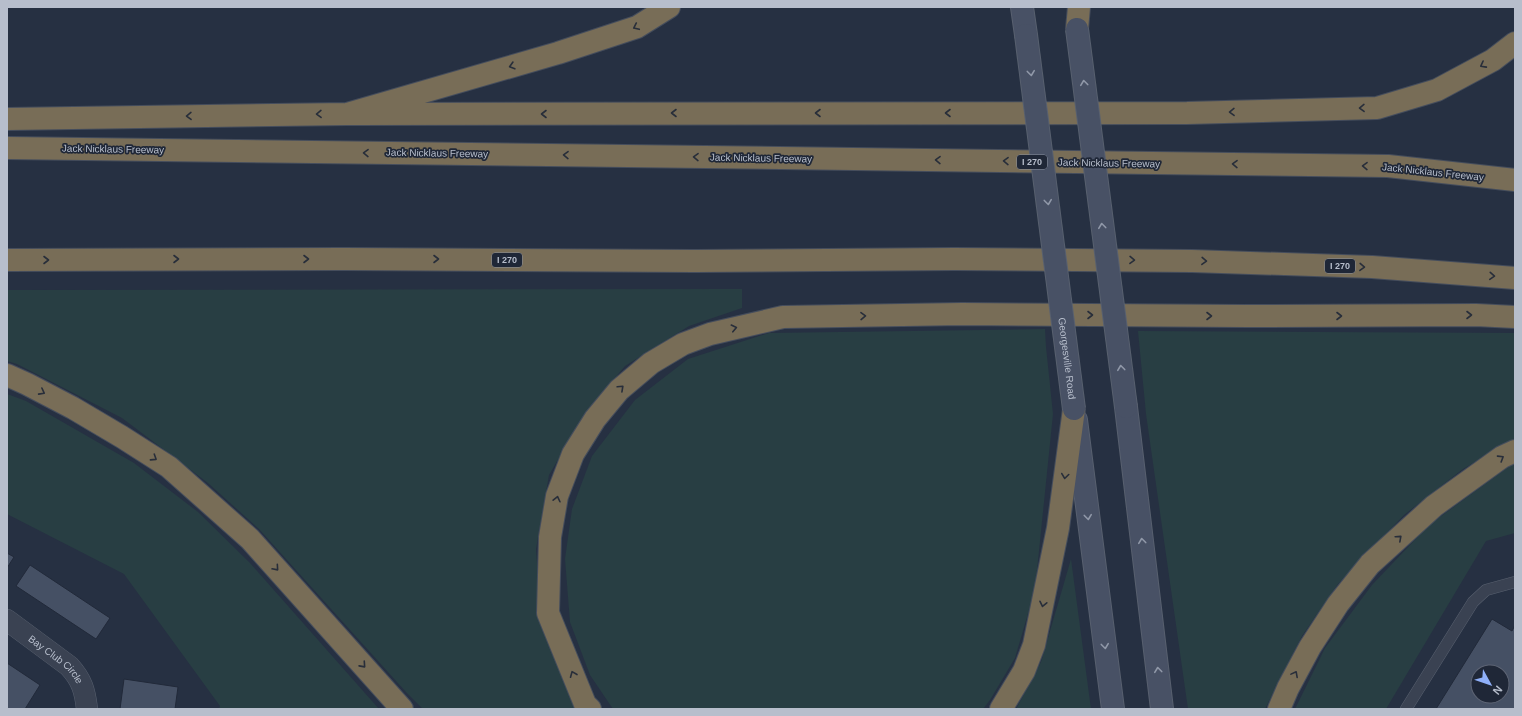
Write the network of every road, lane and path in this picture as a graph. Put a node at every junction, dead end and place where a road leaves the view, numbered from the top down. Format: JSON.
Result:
{"nodes":[{"id":1,"x":669,"y":7,"type":"edge"},
{"id":2,"x":1022,"y":7,"type":"edge"},
{"id":3,"x":1074,"y":7,"type":"edge"},
{"id":4,"x":1079,"y":7,"type":"edge"},
{"id":5,"x":1077,"y":28,"type":"junction"},
{"id":6,"x":1515,"y":43,"type":"edge"},
{"id":7,"x":347,"y":114,"type":"junction"},
{"id":8,"x":7,"y":119,"type":"edge"},
{"id":9,"x":7,"y":148,"type":"edge"},
{"id":10,"x":1515,"y":180,"type":"edge"},
{"id":11,"x":7,"y":260,"type":"edge"},
{"id":12,"x":1515,"y":278,"type":"edge"},
{"id":13,"x":1515,"y":317,"type":"edge"},
{"id":14,"x":7,"y":376,"type":"edge"},
{"id":15,"x":1074,"y":409,"type":"junction"},
{"id":16,"x":1515,"y":451,"type":"edge"},
{"id":17,"x":1515,"y":582,"type":"edge"},
{"id":18,"x":7,"y":620,"type":"edge"},
{"id":19,"x":87,"y":709,"type":"edge"},
{"id":20,"x":402,"y":709,"type":"edge"},
{"id":21,"x":590,"y":709,"type":"edge"},
{"id":22,"x":1001,"y":709,"type":"edge"},
{"id":23,"x":1113,"y":709,"type":"edge"},
{"id":24,"x":1162,"y":709,"type":"edge"},
{"id":25,"x":1279,"y":709,"type":"edge"},
{"id":26,"x":1406,"y":709,"type":"edge"}],
"edges":[{"from":1,"to":7,"type":"highway","one_way":true},
{"from":2,"to":15,"type":"main road","name":"Georgesville Road","one_way":true,"bridge":true},
{"from":3,"to":5,"type":"main road"},
{"from":4,"to":5,"type":"highway"},
{"from":24,"to":5,"type":"main road","one_way":true,"bridge":true},
{"from":6,"to":7,"type":"highway","one_way":true},
{"from":7,"to":8,"type":"highway","one_way":true},
{"from":10,"to":9,"type":"highway","name":"Jack Nicklaus Freeway","number":"I 270","one_way":true},
{"from":11,"to":12,"type":"highway","number":"I 270","one_way":true},
{"from":21,"to":13,"type":"highway","one_way":true},
{"from":14,"to":20,"type":"highway","one_way":true},
{"from":15,"to":22,"type":"highway","one_way":true},
{"from":15,"to":23,"type":"main road","name":"Georgesville Road","one_way":true},
{"from":25,"to":16,"type":"highway","one_way":true},
{"from":17,"to":26,"type":"lane"},
{"from":18,"to":19,"type":"street","name":"Bay Club Circle"}]}
